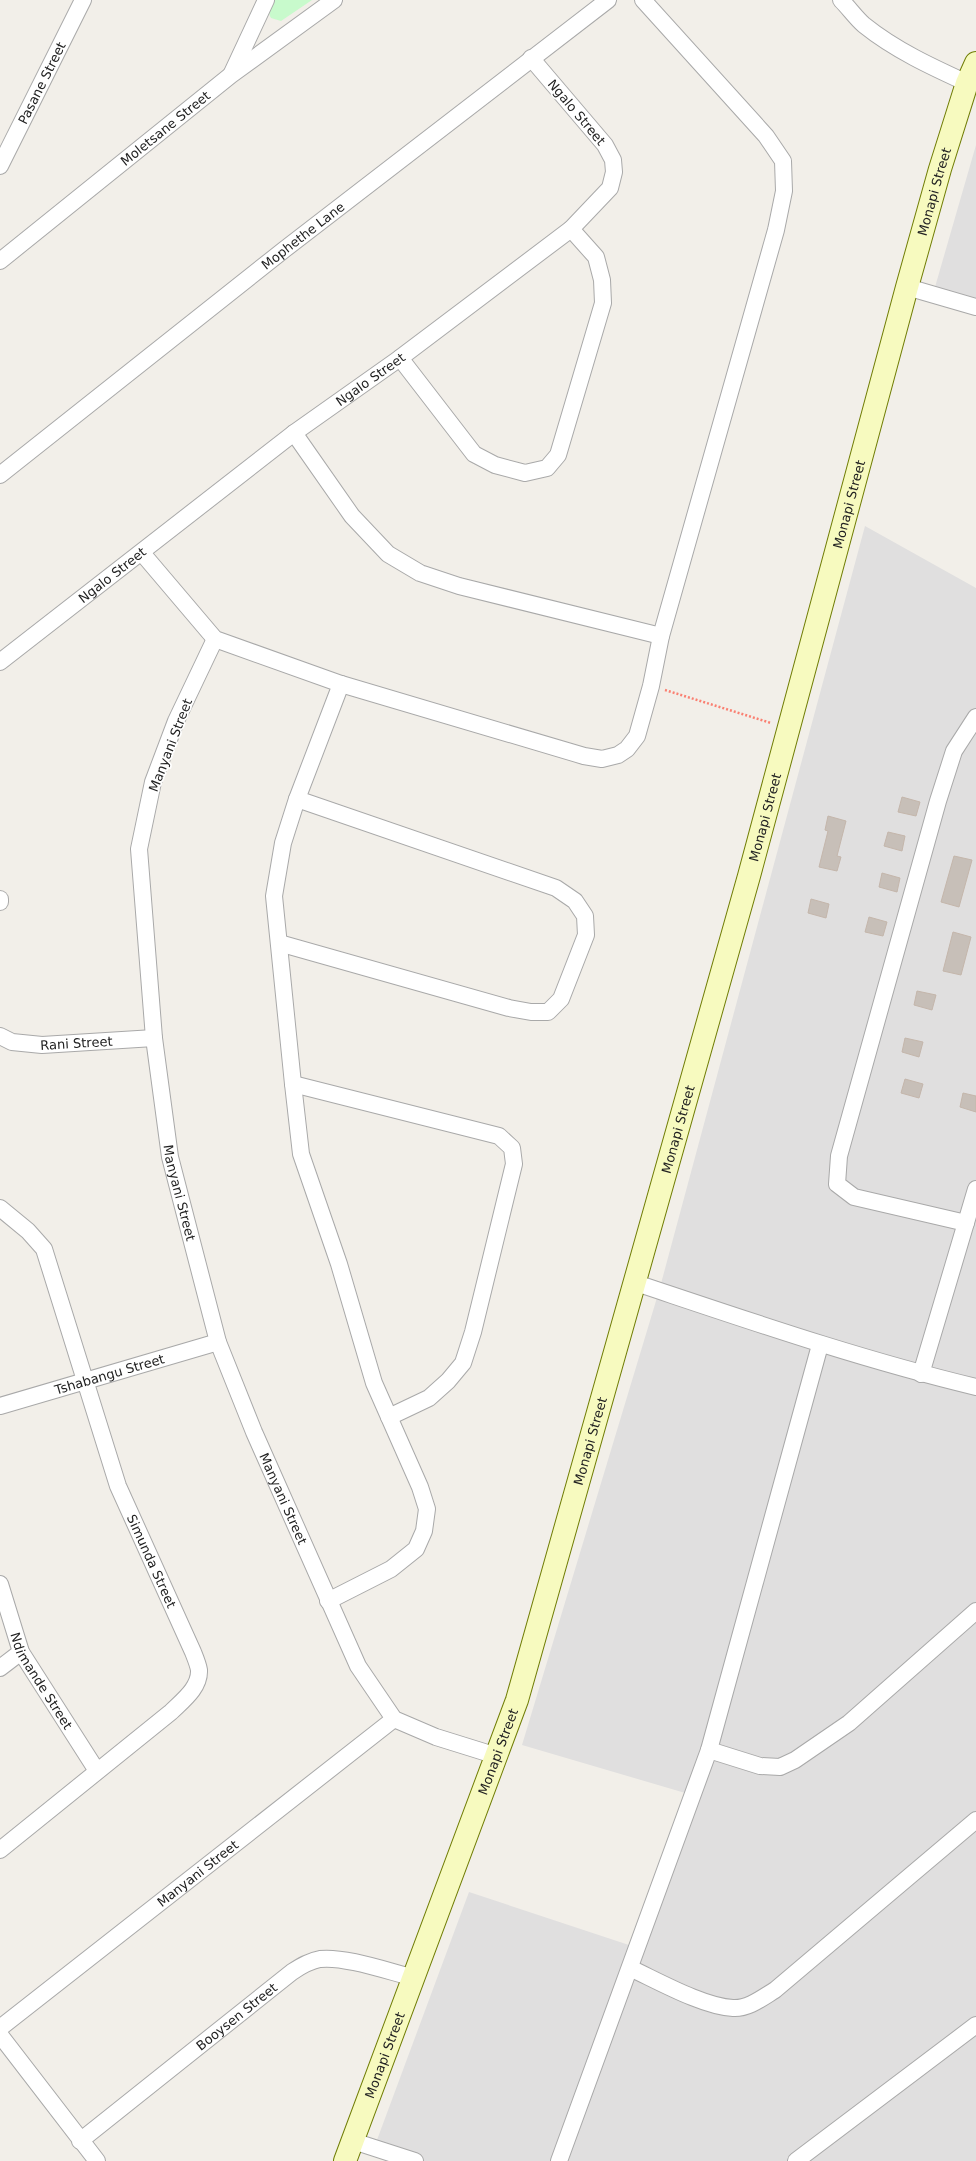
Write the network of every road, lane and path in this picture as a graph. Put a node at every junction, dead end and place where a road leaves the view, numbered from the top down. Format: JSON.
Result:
{"nodes":[{"id":1,"x":83,"y":0,"type":"edge"},
{"id":2,"x":266,"y":0,"type":"edge"},
{"id":3,"x":334,"y":0,"type":"edge"},
{"id":4,"x":608,"y":0,"type":"edge"},
{"id":5,"x":643,"y":0,"type":"edge"},
{"id":6,"x":841,"y":0,"type":"edge"},
{"id":7,"x":531,"y":58,"type":"junction"},
{"id":8,"x":976,"y":63,"type":"edge"},
{"id":9,"x":231,"y":75,"type":"junction"},
{"id":10,"x":967,"y":83,"type":"junction"},
{"id":11,"x":0,"y":166,"type":"edge"},
{"id":12,"x":571,"y":229,"type":"junction"},
{"id":13,"x":0,"y":261,"type":"edge"},
{"id":14,"x":907,"y":287,"type":"junction"},
{"id":15,"x":976,"y":307,"type":"edge"},
{"id":16,"x":400,"y":358,"type":"junction"},
{"id":17,"x":294,"y":433,"type":"junction"},
{"id":18,"x":0,"y":475,"type":"edge"},
{"id":19,"x":142,"y":553,"type":"junction"},
{"id":20,"x":661,"y":636,"type":"junction"},
{"id":21,"x":215,"y":639,"type":"junction"},
{"id":22,"x":0,"y":662,"type":"edge"},
{"id":23,"x":341,"y":684,"type":"junction"},
{"id":24,"x":651,"y":686,"type":"junction"},
{"id":25,"x":976,"y":717,"type":"edge"},
{"id":26,"x":789,"y":728,"type":"junction"},
{"id":27,"x":297,"y":799,"type":"junction"},
{"id":28,"x":279,"y":943,"type":"junction"},
{"id":29,"x":0,"y":1036,"type":"edge"},
{"id":30,"x":154,"y":1038,"type":"junction"},
{"id":31,"x":293,"y":1084,"type":"junction"},
{"id":32,"x":976,"y":1189,"type":"edge"},
{"id":33,"x":0,"y":1208,"type":"edge"},
{"id":34,"x":966,"y":1223,"type":"junction"},
{"id":35,"x":634,"y":1282,"type":"junction"},
{"id":36,"x":218,"y":1342,"type":"junction"},
{"id":37,"x":820,"y":1345,"type":"junction"},
{"id":38,"x":921,"y":1374,"type":"junction"},
{"id":39,"x":84,"y":1380,"type":"junction"},
{"id":40,"x":976,"y":1386,"type":"edge"},
{"id":41,"x":0,"y":1406,"type":"edge"},
{"id":42,"x":389,"y":1417,"type":"junction"},
{"id":43,"x":0,"y":1584,"type":"edge"},
{"id":44,"x":328,"y":1601,"type":"junction"},
{"id":45,"x":976,"y":1611,"type":"edge"},
{"id":46,"x":21,"y":1652,"type":"junction"},
{"id":47,"x":0,"y":1668,"type":"edge"},
{"id":48,"x":394,"y":1719,"type":"junction"},
{"id":49,"x":709,"y":1750,"type":"junction"},
{"id":50,"x":497,"y":1756,"type":"junction"},
{"id":51,"x":97,"y":1771,"type":"junction"},
{"id":52,"x":976,"y":1820,"type":"edge"},
{"id":53,"x":0,"y":1850,"type":"edge"},
{"id":54,"x":630,"y":1968,"type":"junction"},
{"id":55,"x":415,"y":1978,"type":"junction"},
{"id":56,"x":976,"y":2025,"type":"edge"},
{"id":57,"x":0,"y":2028,"type":"edge"},
{"id":58,"x":0,"y":2036,"type":"edge"},
{"id":59,"x":80,"y":2141,"type":"junction"},
{"id":60,"x":349,"y":2151,"type":"edge"},
{"id":61,"x":97,"y":2161,"type":"edge"},
{"id":62,"x":416,"y":2161,"type":"edge"},
{"id":63,"x":559,"y":2161,"type":"edge"},
{"id":64,"x":796,"y":2161,"type":"edge"}],
"edges":[{"from":1,"to":11,"type":"street","name":"Pasane Street"},
{"from":2,"to":9,"type":"street"},
{"from":3,"to":9,"type":"street","name":"Moletsane Street"},
{"from":4,"to":7,"type":"street","name":"Mophethe Lane"},
{"from":5,"to":20,"type":"street"},
{"from":6,"to":10,"type":"street"},
{"from":7,"to":12,"type":"street","name":"Ngalo Street"},
{"from":7,"to":18,"type":"street","name":"Mophethe Lane"},
{"from":8,"to":10,"type":"street","name":"Monapi Street"},
{"from":9,"to":13,"type":"street","name":"Moletsane Street"},
{"from":10,"to":14,"type":"street","name":"Monapi Street"},
{"from":12,"to":16,"type":"street","name":"Ngalo Street"},
{"from":12,"to":16,"type":"street"},
{"from":14,"to":15,"type":"street"},
{"from":14,"to":26,"type":"street","name":"Monapi Street"},
{"from":16,"to":17,"type":"street","name":"Ngalo Street"},
{"from":17,"to":19,"type":"street","name":"Ngalo Street"},
{"from":17,"to":20,"type":"street"},
{"from":19,"to":21,"type":"street"},
{"from":19,"to":22,"type":"street","name":"Ngalo Street"},
{"from":20,"to":24,"type":"street"},
{"from":21,"to":23,"type":"street"},
{"from":21,"to":30,"type":"street","name":"Manyani Street"},
{"from":23,"to":24,"type":"street"},
{"from":23,"to":27,"type":"street"},
{"from":24,"to":26,"type":"path"},
{"from":25,"to":34,"type":"street"},
{"from":26,"to":35,"type":"street","name":"Monapi Street"},
{"from":27,"to":28,"type":"street"},
{"from":27,"to":28,"type":"street"},
{"from":28,"to":31,"type":"street"},
{"from":29,"to":30,"type":"street","name":"Rani Street"},
{"from":30,"to":36,"type":"street","name":"Manyani Street"},
{"from":31,"to":42,"type":"street"},
{"from":31,"to":42,"type":"street"},
{"from":32,"to":34,"type":"street"},
{"from":33,"to":39,"type":"street","name":"Simunda Street"},
{"from":34,"to":38,"type":"street"},
{"from":35,"to":37,"type":"street"},
{"from":35,"to":50,"type":"street","name":"Monapi Street"},
{"from":36,"to":39,"type":"street","name":"Tshabangu Street"},
{"from":36,"to":44,"type":"street","name":"Manyani Street"},
{"from":37,"to":38,"type":"street"},
{"from":37,"to":49,"type":"street"},
{"from":38,"to":40,"type":"street"},
{"from":39,"to":41,"type":"street","name":"Tshabangu Street"},
{"from":39,"to":51,"type":"street","name":"Simunda Street"},
{"from":42,"to":44,"type":"street"},
{"from":43,"to":46,"type":"street","name":"Ndimande Street"},
{"from":44,"to":48,"type":"street","name":"Manyani Street"},
{"from":45,"to":49,"type":"street"},
{"from":46,"to":47,"type":"street"},
{"from":46,"to":51,"type":"street","name":"Ndimande Street"},
{"from":48,"to":50,"type":"street"},
{"from":48,"to":57,"type":"street","name":"Manyani Street"},
{"from":49,"to":54,"type":"street"},
{"from":50,"to":55,"type":"street","name":"Monapi Street"},
{"from":51,"to":53,"type":"street","name":"Simunda Street"},
{"from":52,"to":54,"type":"street"},
{"from":54,"to":63,"type":"street"},
{"from":55,"to":59,"type":"street","name":"Booysen Street"},
{"from":55,"to":60,"type":"street","name":"Monapi Street"},
{"from":56,"to":64,"type":"street"},
{"from":58,"to":59,"type":"street"},
{"from":59,"to":61,"type":"street"},
{"from":60,"to":62,"type":"street"}]}
